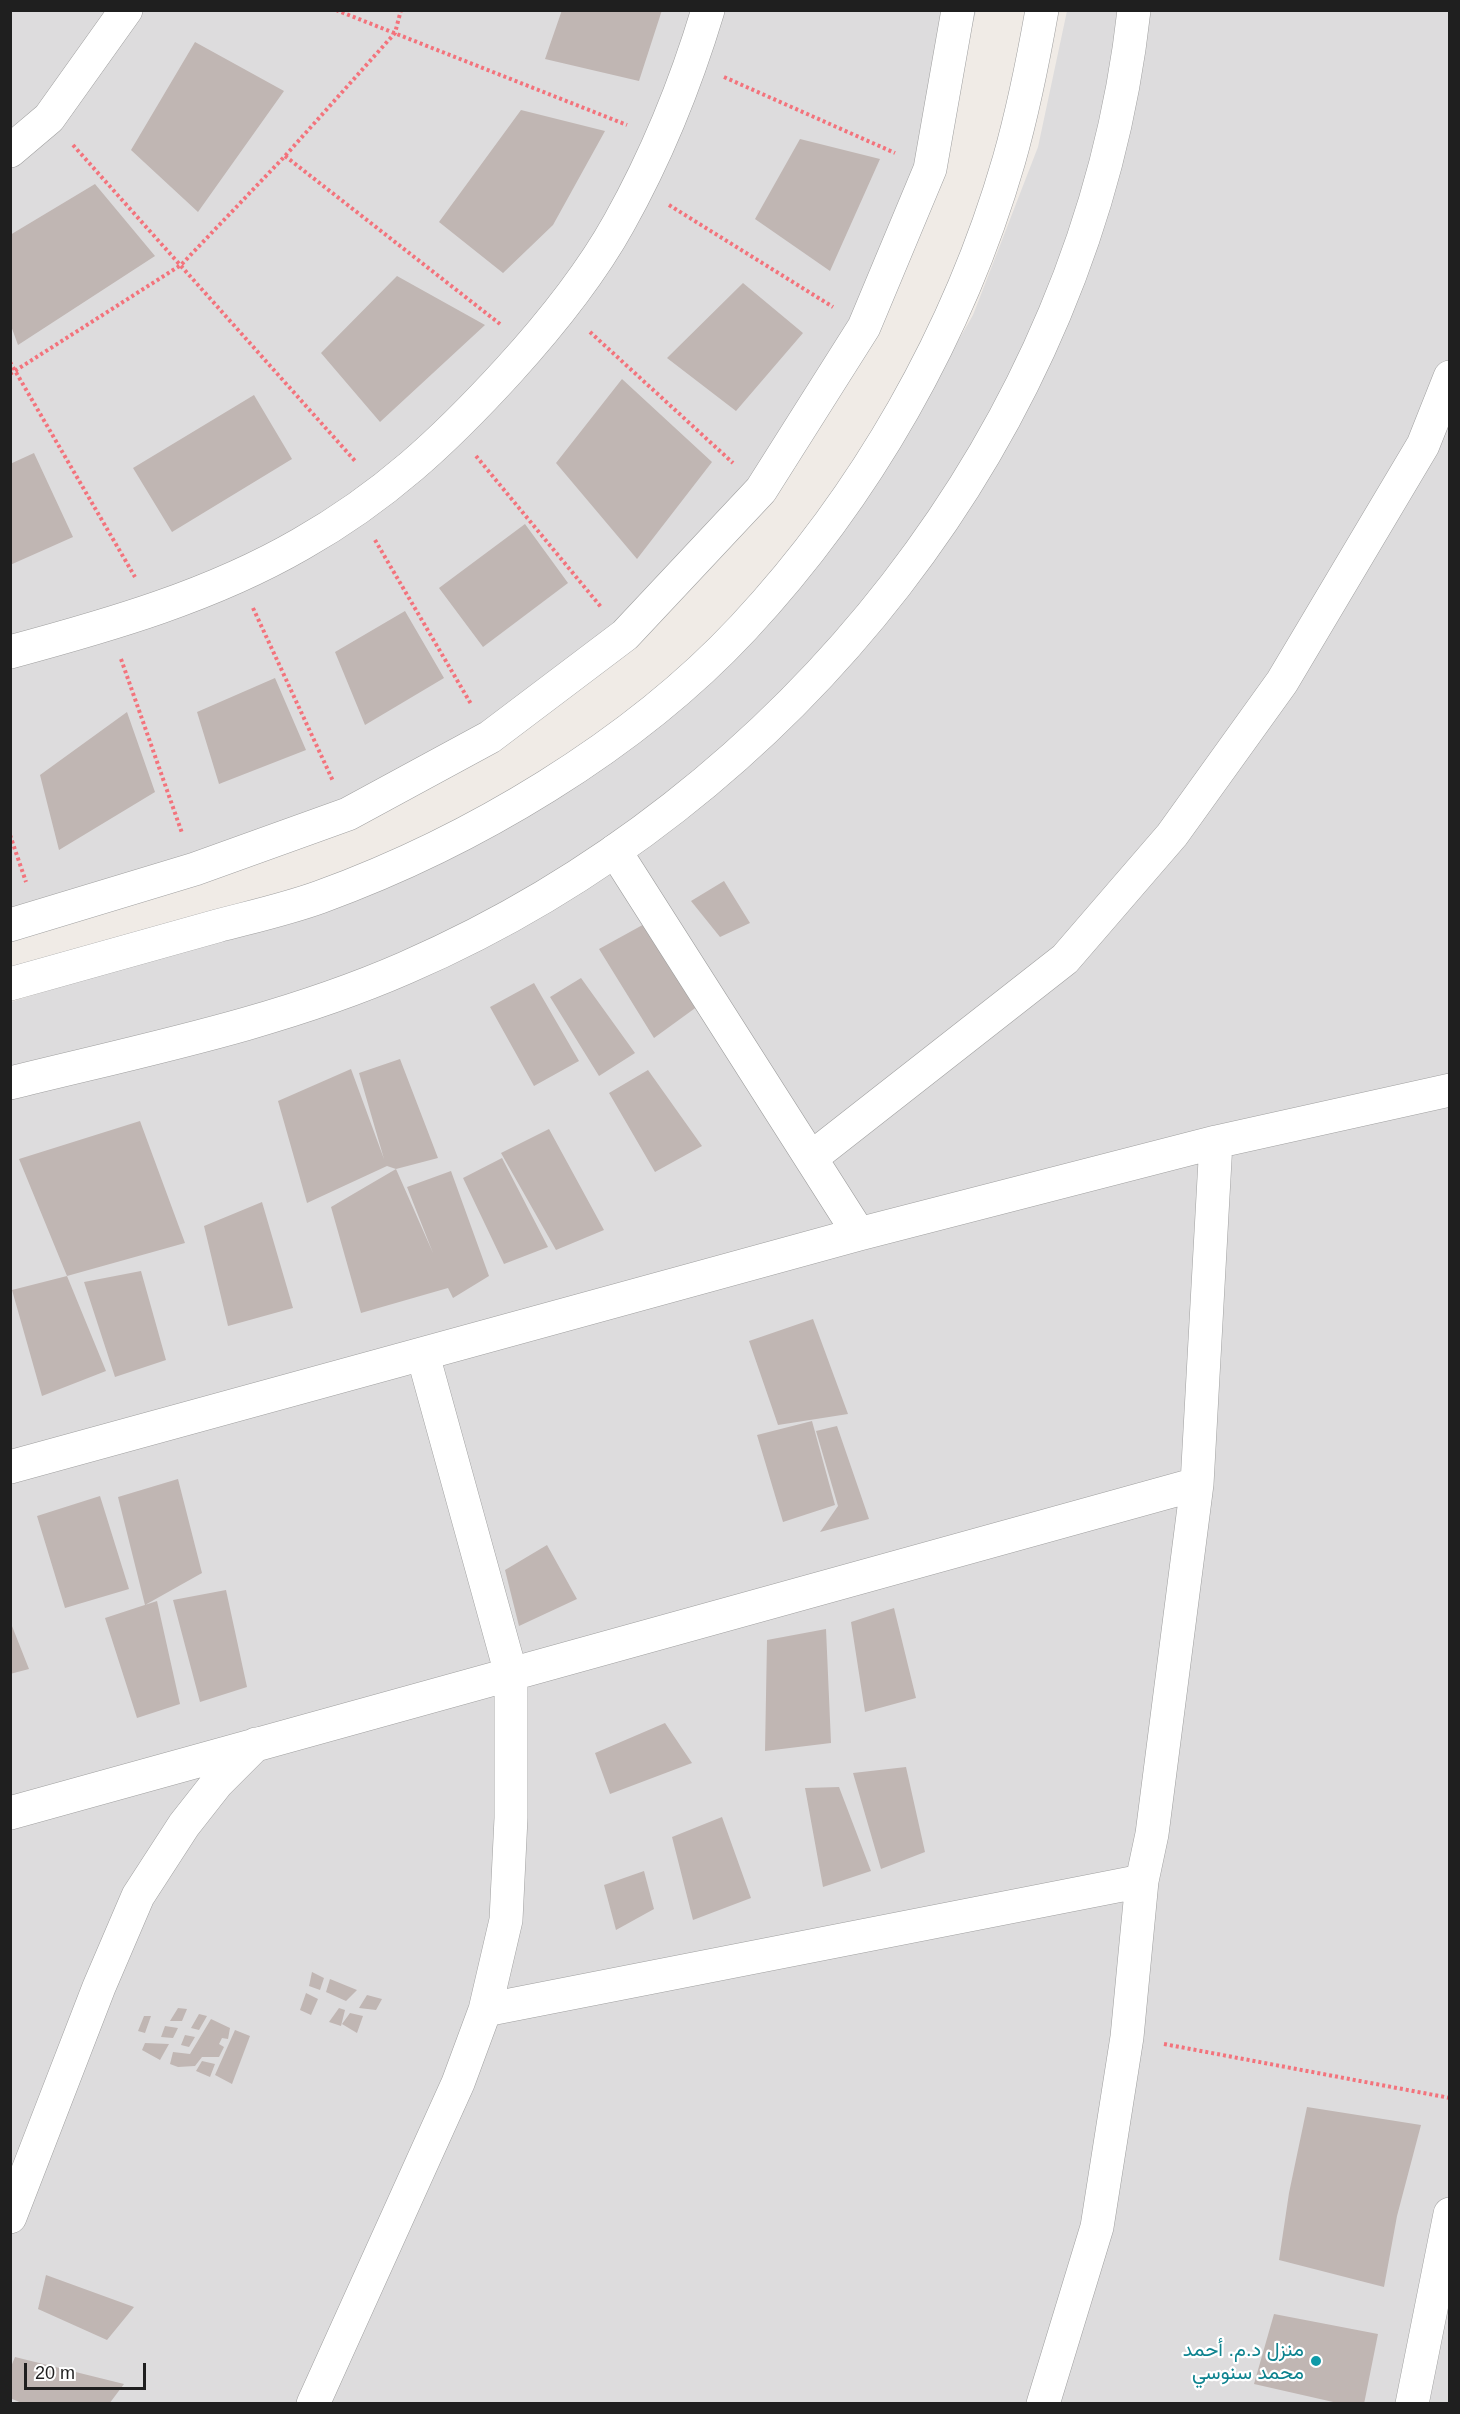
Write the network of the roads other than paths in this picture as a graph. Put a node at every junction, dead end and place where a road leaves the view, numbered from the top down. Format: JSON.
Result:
{"nodes":[{"id":1,"x":126,"y":10,"type":"edge"},
{"id":2,"x":708,"y":10,"type":"edge"},
{"id":3,"x":958,"y":10,"type":"edge"},
{"id":4,"x":1042,"y":10,"type":"edge"},
{"id":5,"x":1134,"y":10,"type":"edge"},
{"id":6,"x":10,"y":151,"type":"edge"},
{"id":7,"x":1449,"y":377,"type":"edge"},
{"id":8,"x":10,"y":652,"type":"edge"},
{"id":9,"x":615,"y":851,"type":"junction"},
{"id":10,"x":24,"y":921,"type":"edge"},
{"id":11,"x":10,"y":984,"type":"edge"},
{"id":12,"x":10,"y":1083,"type":"edge"},
{"id":13,"x":1449,"y":1090,"type":"edge"},
{"id":14,"x":1216,"y":1142,"type":"junction"},
{"id":15,"x":811,"y":1158,"type":"junction"},
{"id":16,"x":859,"y":1234,"type":"junction"},
{"id":17,"x":423,"y":1355,"type":"junction"},
{"id":18,"x":10,"y":1467,"type":"edge"},
{"id":19,"x":1197,"y":1484,"type":"junction"},
{"id":20,"x":511,"y":1674,"type":"junction"},
{"id":21,"x":257,"y":1743,"type":"junction"},
{"id":22,"x":10,"y":1813,"type":"edge"},
{"id":23,"x":1143,"y":1881,"type":"junction"},
{"id":24,"x":485,"y":2010,"type":"junction"},
{"id":25,"x":1449,"y":2214,"type":"edge"},
{"id":26,"x":10,"y":2217,"type":"edge"},
{"id":27,"x":313,"y":2403,"type":"edge"},
{"id":28,"x":1043,"y":2403,"type":"edge"},
{"id":29,"x":1412,"y":2403,"type":"edge"}],
"edges":[{"from":1,"to":6,"type":"street"},
{"from":2,"to":8,"type":"street"},
{"from":3,"to":10,"type":"street"},
{"from":4,"to":11,"type":"street"},
{"from":5,"to":9,"type":"street"},
{"from":7,"to":15,"type":"street"},
{"from":9,"to":12,"type":"street"},
{"from":9,"to":15,"type":"street"},
{"from":13,"to":14,"type":"street"},
{"from":14,"to":16,"type":"street"},
{"from":14,"to":19,"type":"street"},
{"from":15,"to":16,"type":"street"},
{"from":16,"to":17,"type":"street"},
{"from":17,"to":18,"type":"street"},
{"from":17,"to":20,"type":"street"},
{"from":19,"to":20,"type":"street"},
{"from":19,"to":23,"type":"street"},
{"from":20,"to":21,"type":"street"},
{"from":20,"to":24,"type":"street"},
{"from":21,"to":22,"type":"street"},
{"from":21,"to":26,"type":"street"},
{"from":23,"to":24,"type":"street"},
{"from":23,"to":28,"type":"street"},
{"from":24,"to":27,"type":"street"},
{"from":25,"to":29,"type":"street"}]}
